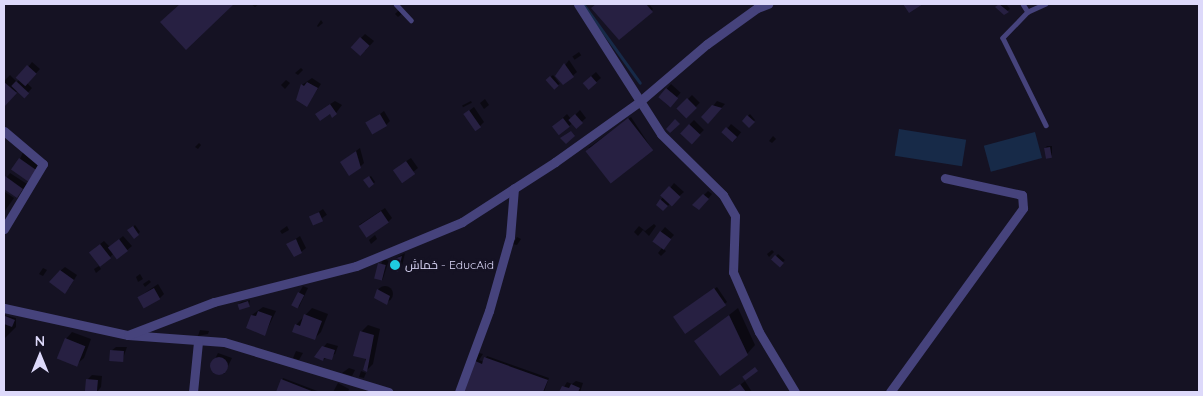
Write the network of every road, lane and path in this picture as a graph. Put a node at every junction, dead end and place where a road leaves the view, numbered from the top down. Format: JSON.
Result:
{"nodes":[{"id":1,"x":396,"y":4,"type":"edge"},
{"id":2,"x":578,"y":4,"type":"edge"},
{"id":3,"x":768,"y":4,"type":"edge"},
{"id":4,"x":1023,"y":4,"type":"edge"},
{"id":5,"x":1046,"y":4,"type":"edge"},
{"id":6,"x":1028,"y":12,"type":"junction"},
{"id":7,"x":411,"y":20,"type":"dead end"},
{"id":8,"x":638,"y":102,"type":"junction"},
{"id":9,"x":1046,"y":125,"type":"dead end"},
{"id":10,"x":4,"y":132,"type":"edge"},
{"id":11,"x":945,"y":178,"type":"dead end"},
{"id":12,"x":514,"y":188,"type":"junction"},
{"id":13,"x":4,"y":229,"type":"edge"},
{"id":14,"x":4,"y":308,"type":"edge"},
{"id":15,"x":128,"y":335,"type":"junction"},
{"id":16,"x":198,"y":342,"type":"junction"},
{"id":17,"x":193,"y":392,"type":"edge"},
{"id":18,"x":389,"y":392,"type":"edge"},
{"id":19,"x":459,"y":392,"type":"edge"},
{"id":20,"x":795,"y":392,"type":"edge"},
{"id":21,"x":890,"y":392,"type":"edge"}],
"edges":[{"from":1,"to":7,"type":"lane"},
{"from":2,"to":8,"type":"street"},
{"from":3,"to":8,"type":"street"},
{"from":4,"to":6,"type":"lane"},
{"from":5,"to":6,"type":"lane"},
{"from":6,"to":9,"type":"lane"},
{"from":8,"to":12,"type":"street"},
{"from":8,"to":20,"type":"street"},
{"from":10,"to":13,"type":"street"},
{"from":11,"to":21,"type":"street"},
{"from":12,"to":15,"type":"street"},
{"from":12,"to":19,"type":"street"},
{"from":14,"to":15,"type":"street"},
{"from":15,"to":16,"type":"street"},
{"from":16,"to":17,"type":"street"},
{"from":16,"to":18,"type":"street"}]}
